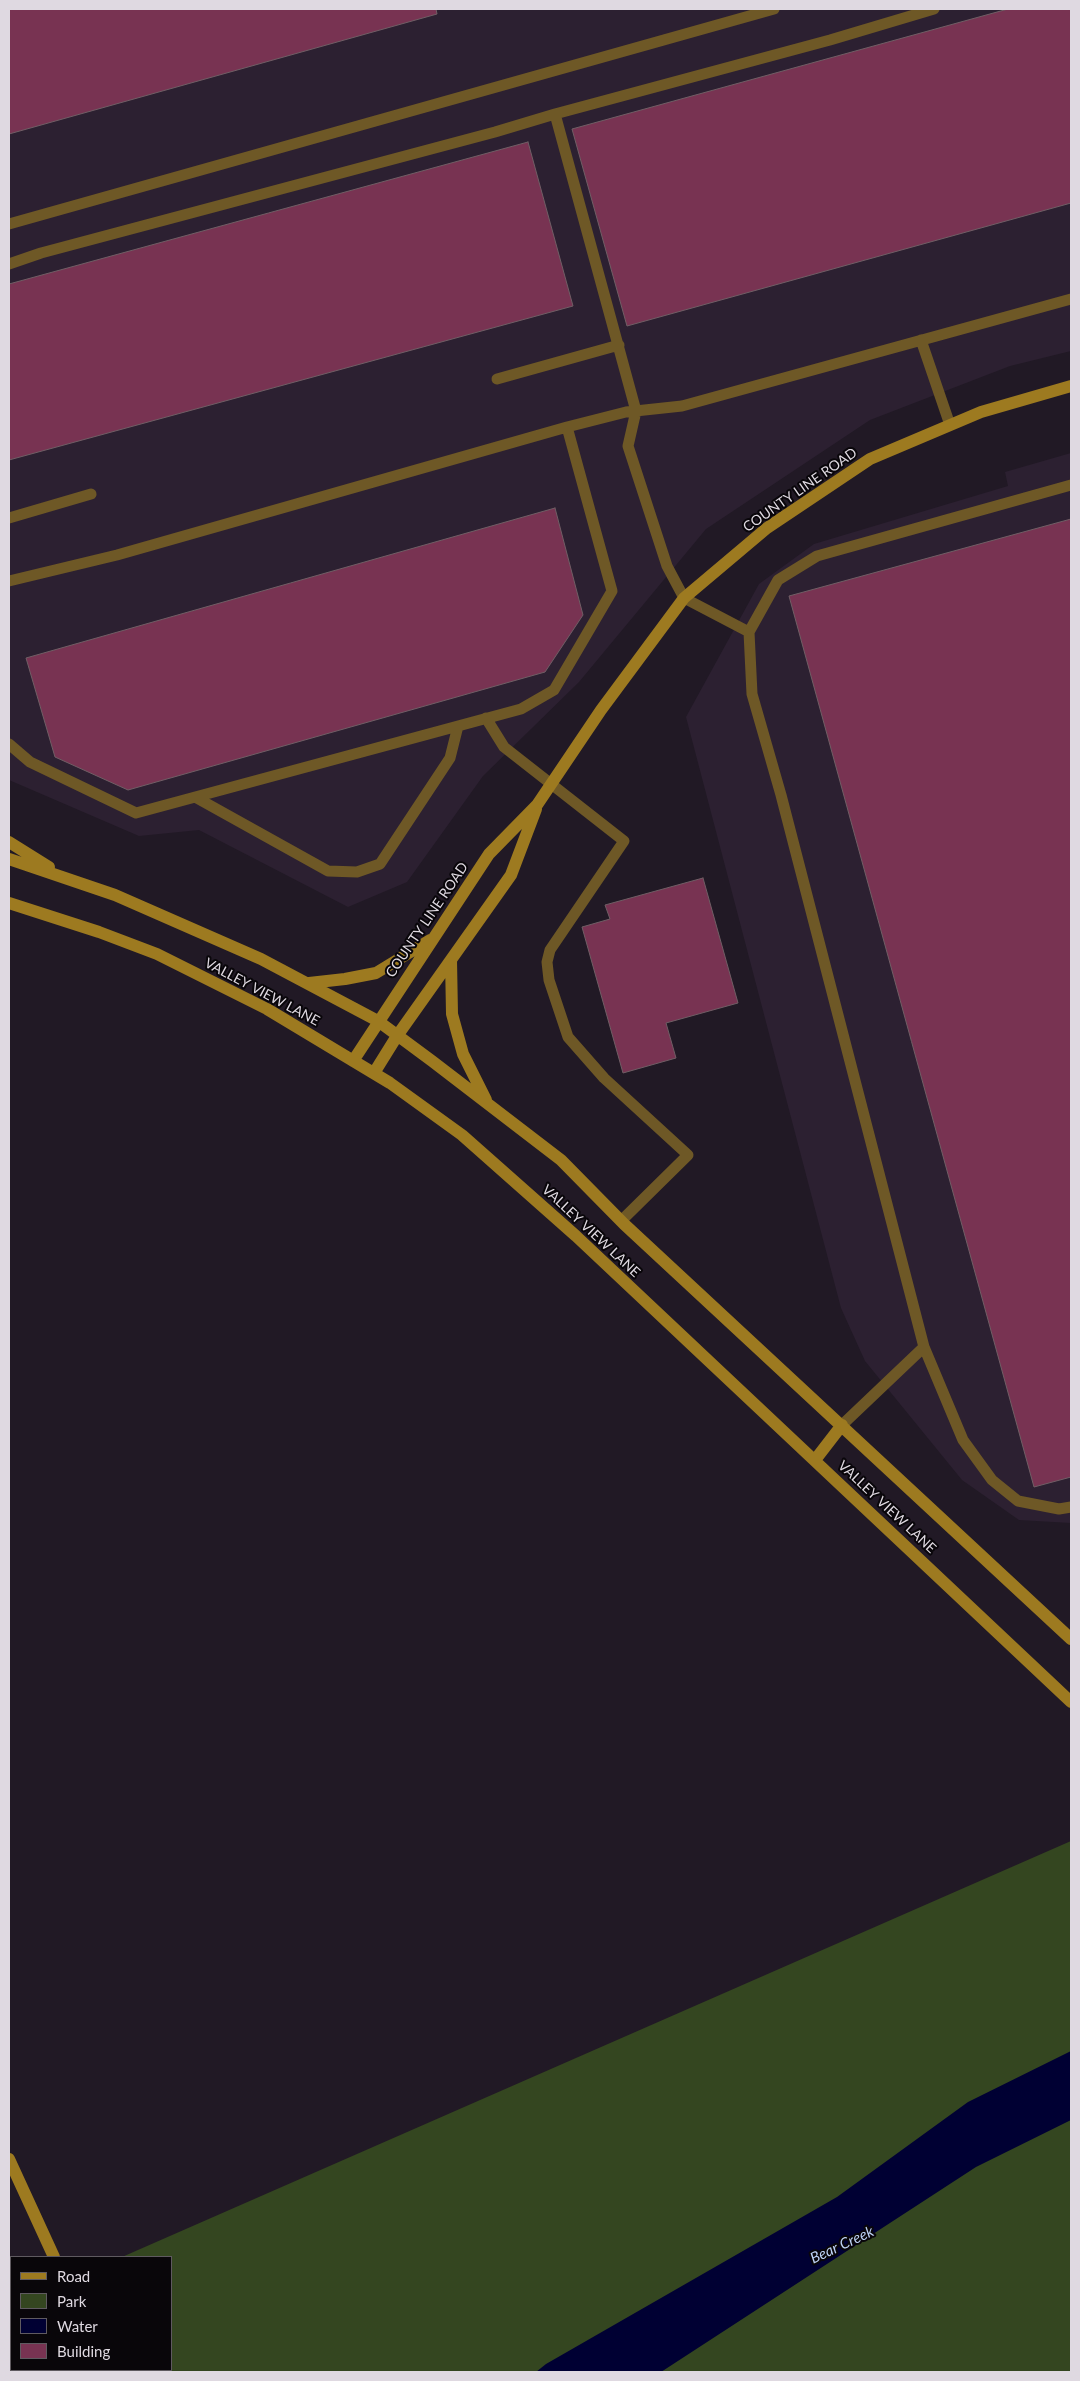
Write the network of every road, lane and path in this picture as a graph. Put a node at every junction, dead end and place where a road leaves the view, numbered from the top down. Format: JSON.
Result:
{"nodes":[{"id":1,"x":774,"y":9,"type":"edge"},
{"id":2,"x":934,"y":9,"type":"edge"},
{"id":3,"x":555,"y":114,"type":"junction"},
{"id":4,"x":9,"y":224,"type":"edge"},
{"id":5,"x":9,"y":264,"type":"edge"},
{"id":6,"x":1071,"y":299,"type":"edge"},
{"id":7,"x":921,"y":340,"type":"junction"},
{"id":8,"x":619,"y":345,"type":"junction"},
{"id":9,"x":497,"y":379,"type":"dead end"},
{"id":10,"x":1071,"y":386,"type":"edge"},
{"id":11,"x":636,"y":411,"type":"junction"},
{"id":12,"x":950,"y":425,"type":"junction"},
{"id":13,"x":566,"y":427,"type":"junction"},
{"id":14,"x":1071,"y":485,"type":"edge"},
{"id":15,"x":91,"y":494,"type":"dead end"},
{"id":16,"x":9,"y":518,"type":"edge"},
{"id":17,"x":9,"y":581,"type":"edge"},
{"id":18,"x":684,"y":598,"type":"junction"},
{"id":19,"x":749,"y":632,"type":"junction"},
{"id":20,"x":486,"y":718,"type":"junction"},
{"id":21,"x":458,"y":726,"type":"junction"},
{"id":22,"x":9,"y":744,"type":"edge"},
{"id":23,"x":551,"y":784,"type":"junction"},
{"id":24,"x":195,"y":797,"type":"junction"},
{"id":25,"x":537,"y":805,"type":"junction"},
{"id":26,"x":9,"y":842,"type":"edge"},
{"id":27,"x":9,"y":859,"type":"edge"},
{"id":28,"x":66,"y":877,"type":"junction"},
{"id":29,"x":9,"y":903,"type":"edge"},
{"id":30,"x":434,"y":937,"type":"junction"},
{"id":31,"x":451,"y":960,"type":"junction"},
{"id":32,"x":309,"y":983,"type":"junction"},
{"id":33,"x":378,"y":1021,"type":"junction"},
{"id":34,"x":397,"y":1036,"type":"junction"},
{"id":35,"x":352,"y":1060,"type":"junction"},
{"id":36,"x":374,"y":1073,"type":"junction"},
{"id":37,"x":487,"y":1103,"type":"junction"},
{"id":38,"x":621,"y":1221,"type":"junction"},
{"id":39,"x":924,"y":1347,"type":"junction"},
{"id":40,"x":842,"y":1425,"type":"junction"},
{"id":41,"x":815,"y":1460,"type":"junction"},
{"id":42,"x":1071,"y":1507,"type":"edge"},
{"id":43,"x":1071,"y":1639,"type":"edge"},
{"id":44,"x":1071,"y":1702,"type":"edge"},
{"id":45,"x":9,"y":2159,"type":"edge"},
{"id":46,"x":54,"y":2256,"type":"edge"}],
"edges":[{"from":1,"to":4,"type":"lane"},
{"from":2,"to":3,"type":"lane"},
{"from":3,"to":5,"type":"lane"},
{"from":3,"to":8,"type":"lane"},
{"from":6,"to":7,"type":"lane"},
{"from":7,"to":11,"type":"lane"},
{"from":7,"to":12,"type":"lane"},
{"from":8,"to":9,"type":"lane"},
{"from":8,"to":11,"type":"lane"},
{"from":10,"to":12,"type":"main road","name":"COUNTY LINE ROAD"},
{"from":11,"to":13,"type":"lane"},
{"from":11,"to":18,"type":"lane"},
{"from":12,"to":18,"type":"main road","name":"COUNTY LINE ROAD"},
{"from":13,"to":17,"type":"lane"},
{"from":13,"to":20,"type":"lane"},
{"from":14,"to":19,"type":"lane"},
{"from":15,"to":16,"type":"lane"},
{"from":18,"to":19,"type":"lane"},
{"from":18,"to":23,"type":"main road","name":"COUNTY LINE ROAD"},
{"from":19,"to":39,"type":"lane"},
{"from":20,"to":21,"type":"lane"},
{"from":20,"to":23,"type":"lane"},
{"from":21,"to":24,"type":"lane"},
{"from":21,"to":24,"type":"lane"},
{"from":22,"to":24,"type":"lane"},
{"from":23,"to":25,"type":"main road","name":"COUNTY LINE ROAD"},
{"from":23,"to":38,"type":"lane"},
{"from":25,"to":30,"type":"main road","name":"COUNTY LINE ROAD"},
{"from":25,"to":31,"type":"main road","name":"COUNTY LINE ROAD"},
{"from":26,"to":28,"type":"main road"},
{"from":27,"to":28,"type":"main road","name":"VALLEY VIEW LANE"},
{"from":28,"to":32,"type":"main road","name":"VALLEY VIEW LANE"},
{"from":29,"to":35,"type":"main road","name":"VALLEY VIEW LANE"},
{"from":30,"to":32,"type":"main road"},
{"from":30,"to":33,"type":"main road","name":"COUNTY LINE ROAD"},
{"from":31,"to":34,"type":"main road","name":"COUNTY LINE ROAD"},
{"from":31,"to":37,"type":"main road"},
{"from":32,"to":33,"type":"main road","name":"VALLEY VIEW LANE"},
{"from":33,"to":34,"type":"main road","name":"VALLEY VIEW LANE"},
{"from":33,"to":35,"type":"main road","name":"COUNTY LINE ROAD"},
{"from":34,"to":36,"type":"main road","name":"COUNTY LINE ROAD"},
{"from":34,"to":37,"type":"main road","name":"VALLEY VIEW LANE"},
{"from":35,"to":36,"type":"main road","name":"VALLEY VIEW LANE"},
{"from":36,"to":41,"type":"main road","name":"VALLEY VIEW LANE"},
{"from":37,"to":38,"type":"main road","name":"VALLEY VIEW LANE"},
{"from":38,"to":40,"type":"main road","name":"VALLEY VIEW LANE"},
{"from":39,"to":40,"type":"lane"},
{"from":39,"to":42,"type":"lane"},
{"from":40,"to":41,"type":"main road"},
{"from":40,"to":43,"type":"main road","name":"VALLEY VIEW LANE"},
{"from":41,"to":44,"type":"main road","name":"VALLEY VIEW LANE"},
{"from":45,"to":46,"type":"main road"}]}
